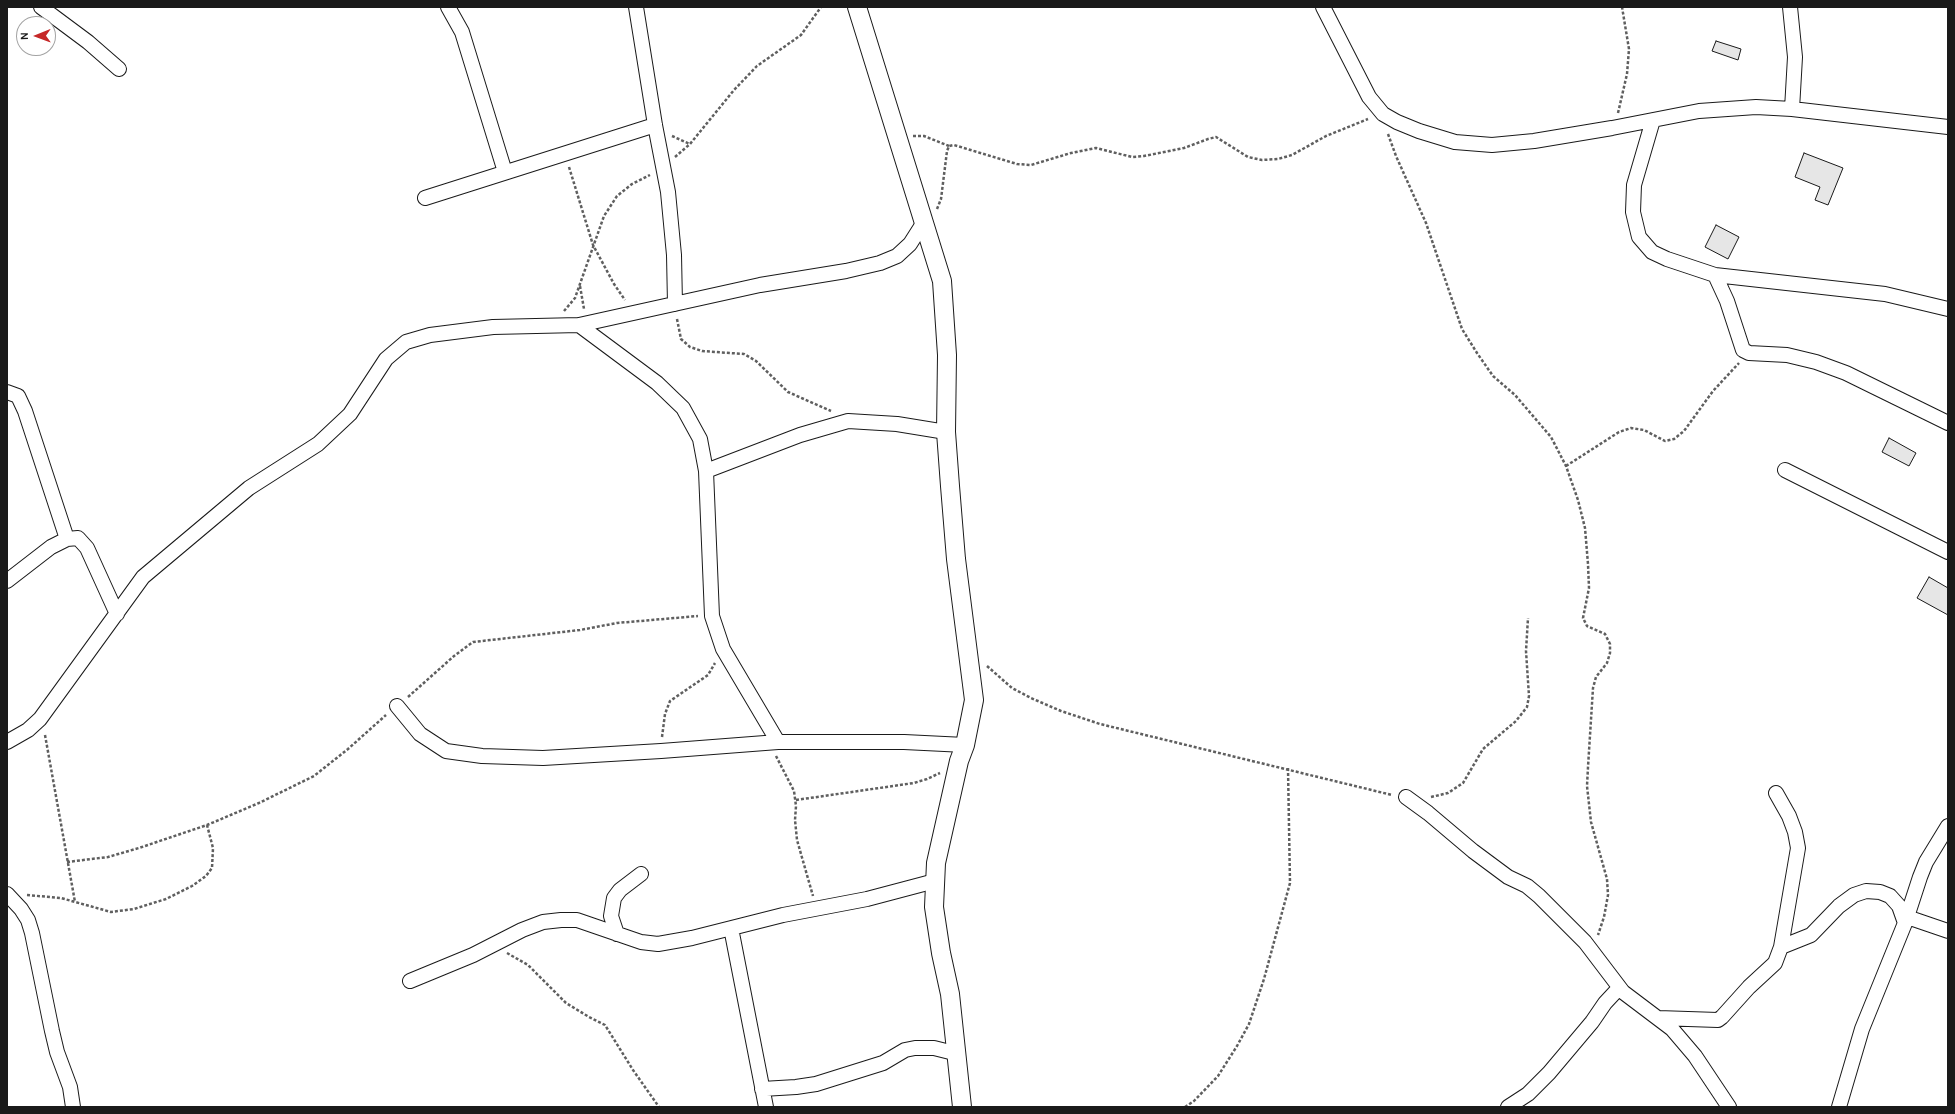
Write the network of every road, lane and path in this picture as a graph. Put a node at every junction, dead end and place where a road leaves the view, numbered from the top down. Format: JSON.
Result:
{"nodes":[{"id":1,"x":41,"y":7,"type":"edge"},
{"id":2,"x":448,"y":7,"type":"edge"},
{"id":3,"x":636,"y":7,"type":"edge"},
{"id":4,"x":821,"y":7,"type":"edge"},
{"id":5,"x":857,"y":7,"type":"edge"},
{"id":6,"x":1323,"y":7,"type":"edge"},
{"id":7,"x":1622,"y":7,"type":"edge"},
{"id":8,"x":1790,"y":7,"type":"edge"},
{"id":9,"x":119,"y":69,"type":"dead end"},
{"id":10,"x":1792,"y":109,"type":"junction"},
{"id":11,"x":1386,"y":116,"type":"junction"},
{"id":12,"x":1653,"y":120,"type":"junction"},
{"id":13,"x":655,"y":125,"type":"junction"},
{"id":14,"x":1948,"y":127,"type":"edge"},
{"id":15,"x":1612,"y":128,"type":"junction"},
{"id":16,"x":897,"y":138,"type":"junction"},
{"id":17,"x":949,"y":146,"type":"junction"},
{"id":18,"x":564,"y":154,"type":"junction"},
{"id":19,"x":663,"y":168,"type":"junction"},
{"id":20,"x":505,"y":172,"type":"junction"},
{"id":21,"x":425,"y":198,"type":"dead end"},
{"id":22,"x":924,"y":222,"type":"junction"},
{"id":23,"x":593,"y":245,"type":"junction"},
{"id":24,"x":1715,"y":275,"type":"junction"},
{"id":25,"x":580,"y":286,"type":"junction"},
{"id":26,"x":675,"y":304,"type":"junction"},
{"id":27,"x":1948,"y":309,"type":"edge"},
{"id":28,"x":635,"y":313,"type":"junction"},
{"id":29,"x":583,"y":324,"type":"junction"},
{"id":30,"x":545,"y":326,"type":"junction"},
{"id":31,"x":1749,"y":353,"type":"junction"},
{"id":32,"x":7,"y":392,"type":"edge"},
{"id":33,"x":848,"y":421,"type":"junction"},
{"id":34,"x":1948,"y":423,"type":"edge"},
{"id":35,"x":946,"y":432,"type":"junction"},
{"id":36,"x":1566,"y":466,"type":"junction"},
{"id":37,"x":1785,"y":470,"type":"dead end"},
{"id":38,"x":706,"y":472,"type":"junction"},
{"id":39,"x":67,"y":539,"type":"junction"},
{"id":40,"x":1948,"y":552,"type":"edge"},
{"id":41,"x":7,"y":581,"type":"edge"},
{"id":42,"x":117,"y":614,"type":"junction"},
{"id":43,"x":712,"y":616,"type":"junction"},
{"id":44,"x":1528,"y":618,"type":"dead end"},
{"id":45,"x":968,"y":643,"type":"junction"},
{"id":46,"x":723,"y":649,"type":"junction"},
{"id":47,"x":397,"y":706,"type":"junction"},
{"id":48,"x":40,"y":719,"type":"junction"},
{"id":49,"x":7,"y":742,"type":"edge"},
{"id":50,"x":773,"y":742,"type":"junction"},
{"id":51,"x":661,"y":751,"type":"junction"},
{"id":52,"x":962,"y":753,"type":"junction"},
{"id":53,"x":1288,"y":768,"type":"junction"},
{"id":54,"x":1776,"y":793,"type":"dead end"},
{"id":55,"x":1406,"y":797,"type":"junction"},
{"id":56,"x":796,"y":800,"type":"junction"},
{"id":57,"x":207,"y":825,"type":"junction"},
{"id":58,"x":1948,"y":826,"type":"edge"},
{"id":59,"x":67,"y":862,"type":"junction"},
{"id":60,"x":641,"y":874,"type":"dead end"},
{"id":61,"x":935,"y":881,"type":"junction"},
{"id":62,"x":7,"y":894,"type":"edge"},
{"id":63,"x":23,"y":894,"type":"dead end"},
{"id":64,"x":75,"y":902,"type":"junction"},
{"id":65,"x":816,"y":908,"type":"junction"},
{"id":66,"x":1906,"y":920,"type":"junction"},
{"id":67,"x":731,"y":928,"type":"junction"},
{"id":68,"x":1948,"y":931,"type":"edge"},
{"id":69,"x":617,"y":934,"type":"junction"},
{"id":70,"x":493,"y":944,"type":"junction"},
{"id":71,"x":1780,"y":947,"type":"junction"},
{"id":72,"x":1593,"y":951,"type":"junction"},
{"id":73,"x":410,"y":981,"type":"dead end"},
{"id":74,"x":1619,"y":988,"type":"junction"},
{"id":75,"x":1658,"y":1018,"type":"junction"},
{"id":76,"x":958,"y":1054,"type":"junction"},
{"id":77,"x":762,"y":1089,"type":"junction"},
{"id":78,"x":1843,"y":1105,"type":"edge"},
{"id":79,"x":73,"y":1107,"type":"edge"},
{"id":80,"x":659,"y":1107,"type":"edge"},
{"id":81,"x":766,"y":1107,"type":"edge"},
{"id":82,"x":962,"y":1107,"type":"edge"},
{"id":83,"x":1185,"y":1107,"type":"edge"},
{"id":84,"x":1508,"y":1107,"type":"edge"},
{"id":85,"x":1729,"y":1107,"type":"edge"}],
"edges":[{"from":1,"to":9,"type":"street"},
{"from":2,"to":20,"type":"street"},
{"from":3,"to":13,"type":"street"},
{"from":4,"to":19,"type":"path"},
{"from":5,"to":16,"type":"street"},
{"from":6,"to":11,"type":"street"},
{"from":7,"to":15,"type":"path"},
{"from":8,"to":10,"type":"street"},
{"from":10,"to":12,"type":"street"},
{"from":10,"to":14,"type":"street"},
{"from":11,"to":15,"type":"street"},
{"from":11,"to":17,"type":"path"},
{"from":11,"to":36,"type":"path"},
{"from":12,"to":15,"type":"street"},
{"from":12,"to":24,"type":"street"},
{"from":13,"to":18,"type":"street"},
{"from":13,"to":19,"type":"street"},
{"from":16,"to":17,"type":"path"},
{"from":16,"to":22,"type":"street"},
{"from":17,"to":22,"type":"path"},
{"from":18,"to":20,"type":"street"},
{"from":18,"to":23,"type":"path"},
{"from":19,"to":23,"type":"path"},
{"from":19,"to":26,"type":"street"},
{"from":20,"to":21,"type":"street"},
{"from":22,"to":26,"type":"street"},
{"from":22,"to":35,"type":"street"},
{"from":23,"to":25,"type":"path"},
{"from":23,"to":28,"type":"path"},
{"from":24,"to":27,"type":"street"},
{"from":24,"to":31,"type":"street"},
{"from":25,"to":29,"type":"path"},
{"from":25,"to":30,"type":"path"},
{"from":26,"to":28,"type":"street"},
{"from":26,"to":33,"type":"path"},
{"from":28,"to":29,"type":"street"},
{"from":29,"to":30,"type":"street"},
{"from":29,"to":38,"type":"street"},
{"from":30,"to":42,"type":"street"},
{"from":31,"to":34,"type":"street"},
{"from":31,"to":36,"type":"path"},
{"from":32,"to":39,"type":"street"},
{"from":33,"to":35,"type":"street"},
{"from":33,"to":38,"type":"street"},
{"from":35,"to":45,"type":"street"},
{"from":36,"to":72,"type":"path"},
{"from":37,"to":40,"type":"street"},
{"from":38,"to":43,"type":"street"},
{"from":39,"to":41,"type":"street"},
{"from":39,"to":42,"type":"street"},
{"from":42,"to":48,"type":"street"},
{"from":43,"to":46,"type":"street"},
{"from":43,"to":47,"type":"path"},
{"from":44,"to":55,"type":"path"},
{"from":45,"to":52,"type":"street"},
{"from":45,"to":53,"type":"path"},
{"from":46,"to":50,"type":"street"},
{"from":46,"to":51,"type":"path"},
{"from":47,"to":51,"type":"street"},
{"from":47,"to":57,"type":"path"},
{"from":48,"to":49,"type":"street"},
{"from":48,"to":59,"type":"path"},
{"from":50,"to":51,"type":"street"},
{"from":50,"to":52,"type":"street"},
{"from":50,"to":56,"type":"path"},
{"from":52,"to":56,"type":"path"},
{"from":52,"to":61,"type":"street"},
{"from":53,"to":55,"type":"path"},
{"from":53,"to":83,"type":"path"},
{"from":54,"to":71,"type":"street"},
{"from":55,"to":72,"type":"street"},
{"from":56,"to":65,"type":"path"},
{"from":57,"to":59,"type":"path"},
{"from":57,"to":64,"type":"path"},
{"from":58,"to":66,"type":"street"},
{"from":59,"to":64,"type":"path"},
{"from":60,"to":69,"type":"street"},
{"from":61,"to":65,"type":"street"},
{"from":61,"to":76,"type":"street"},
{"from":62,"to":79,"type":"street"},
{"from":63,"to":64,"type":"path"},
{"from":65,"to":67,"type":"street"},
{"from":66,"to":68,"type":"street"},
{"from":66,"to":71,"type":"street"},
{"from":66,"to":78,"type":"street"},
{"from":67,"to":69,"type":"street"},
{"from":67,"to":77,"type":"street"},
{"from":69,"to":70,"type":"street"},
{"from":70,"to":73,"type":"street"},
{"from":70,"to":80,"type":"path"},
{"from":71,"to":75,"type":"street"},
{"from":72,"to":74,"type":"street"},
{"from":74,"to":75,"type":"street"},
{"from":74,"to":84,"type":"street"},
{"from":75,"to":85,"type":"street"},
{"from":76,"to":77,"type":"street"},
{"from":76,"to":82,"type":"street"},
{"from":77,"to":81,"type":"street"}]}
